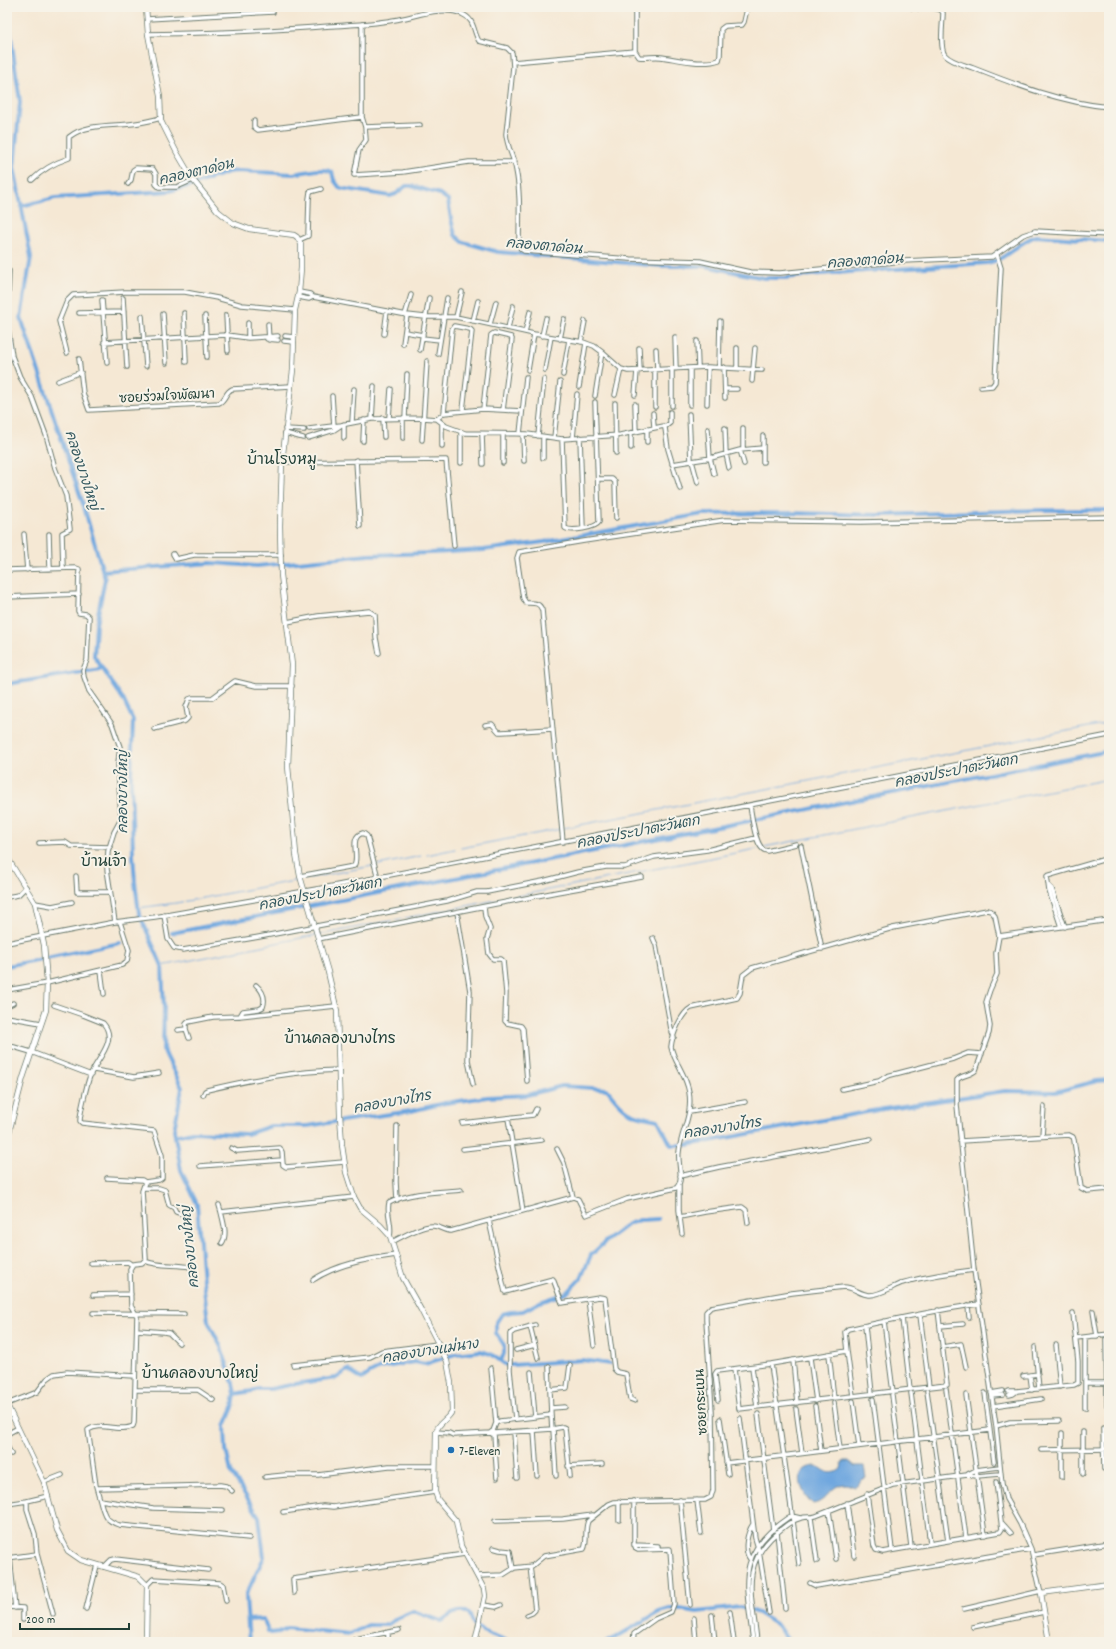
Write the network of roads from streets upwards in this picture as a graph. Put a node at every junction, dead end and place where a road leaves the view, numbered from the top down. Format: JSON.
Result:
{"nodes":[{"id":1,"x":146,"y":7,"type":"edge"},
{"id":2,"x":435,"y":7,"type":"edge"},
{"id":3,"x":635,"y":7,"type":"edge"},
{"id":4,"x":909,"y":7,"type":"edge"},
{"id":5,"x":747,"y":9,"type":"dead end"},
{"id":6,"x":273,"y":12,"type":"dead end"},
{"id":7,"x":435,"y":12,"type":"junction"},
{"id":8,"x":147,"y":19,"type":"junction"},
{"id":9,"x":362,"y":24,"type":"junction"},
{"id":10,"x":148,"y":34,"type":"junction"},
{"id":11,"x":635,"y":51,"type":"junction"},
{"id":12,"x":513,"y":62,"type":"junction"},
{"id":13,"x":1109,"y":107,"type":"edge"},
{"id":14,"x":362,"y":117,"type":"junction"},
{"id":15,"x":161,"y":118,"type":"junction"},
{"id":16,"x":254,"y":121,"type":"dead end"},
{"id":17,"x":420,"y":125,"type":"dead end"},
{"id":18,"x":365,"y":127,"type":"junction"},
{"id":19,"x":515,"y":162,"type":"junction"},
{"id":20,"x":32,"y":180,"type":"dead end"},
{"id":21,"x":194,"y":181,"type":"junction"},
{"id":22,"x":128,"y":184,"type":"dead end"},
{"id":23,"x":321,"y":189,"type":"dead end"},
{"id":24,"x":1109,"y":235,"type":"edge"},
{"id":25,"x":299,"y":240,"type":"junction"},
{"id":26,"x":999,"y":258,"type":"junction"},
{"id":27,"x":9,"y":271,"type":"dead end"},
{"id":28,"x":462,"y":292,"type":"dead end"},
{"id":29,"x":298,"y":294,"type":"junction"},
{"id":30,"x":411,"y":295,"type":"dead end"},
{"id":31,"x":123,"y":298,"type":"dead end"},
{"id":32,"x":429,"y":298,"type":"dead end"},
{"id":33,"x":447,"y":298,"type":"dead end"},
{"id":34,"x":102,"y":300,"type":"dead end"},
{"id":35,"x":478,"y":301,"type":"dead end"},
{"id":36,"x":496,"y":302,"type":"dead end"},
{"id":37,"x":513,"y":306,"type":"dead end"},
{"id":38,"x":7,"y":307,"type":"edge"},
{"id":39,"x":295,"y":310,"type":"junction"},
{"id":40,"x":387,"y":311,"type":"junction"},
{"id":41,"x":124,"y":312,"type":"junction"},
{"id":42,"x":530,"y":312,"type":"dead end"},
{"id":43,"x":79,"y":313,"type":"dead end"},
{"id":44,"x":184,"y":313,"type":"dead end"},
{"id":45,"x":102,"y":314,"type":"junction"},
{"id":46,"x":163,"y":314,"type":"dead end"},
{"id":47,"x":406,"y":315,"type":"junction"},
{"id":48,"x":142,"y":316,"type":"dead end"},
{"id":49,"x":205,"y":316,"type":"dead end"},
{"id":50,"x":226,"y":316,"type":"dead end"},
{"id":51,"x":425,"y":317,"type":"junction"},
{"id":52,"x":444,"y":317,"type":"junction"},
{"id":53,"x":456,"y":317,"type":"junction"},
{"id":54,"x":546,"y":318,"type":"dead end"},
{"id":55,"x":564,"y":319,"type":"dead end"},
{"id":56,"x":473,"y":321,"type":"junction"},
{"id":57,"x":586,"y":321,"type":"dead end"},
{"id":58,"x":720,"y":321,"type":"dead end"},
{"id":59,"x":248,"y":324,"type":"dead end"},
{"id":60,"x":268,"y":324,"type":"dead end"},
{"id":61,"x":490,"y":324,"type":"junction"},
{"id":62,"x":508,"y":328,"type":"junction"},
{"id":63,"x":405,"y":332,"type":"junction"},
{"id":64,"x":525,"y":332,"type":"junction"},
{"id":65,"x":384,"y":334,"type":"dead end"},
{"id":66,"x":534,"y":334,"type":"junction"},
{"id":67,"x":227,"y":335,"type":"junction"},
{"id":68,"x":206,"y":336,"type":"junction"},
{"id":69,"x":422,"y":336,"type":"junction"},
{"id":70,"x":542,"y":336,"type":"junction"},
{"id":71,"x":185,"y":337,"type":"junction"},
{"id":72,"x":551,"y":337,"type":"junction"},
{"id":73,"x":676,"y":337,"type":"dead end"},
{"id":74,"x":164,"y":338,"type":"junction"},
{"id":75,"x":248,"y":338,"type":"junction"},
{"id":76,"x":268,"y":338,"type":"junction"},
{"id":77,"x":278,"y":338,"type":"dead end"},
{"id":78,"x":143,"y":339,"type":"junction"},
{"id":79,"x":284,"y":339,"type":"dead end"},
{"id":80,"x":294,"y":339,"type":"junction"},
{"id":81,"x":560,"y":339,"type":"junction"},
{"id":82,"x":440,"y":340,"type":"junction"},
{"id":83,"x":569,"y":340,"type":"junction"},
{"id":84,"x":125,"y":341,"type":"junction"},
{"id":85,"x":697,"y":341,"type":"dead end"},
{"id":86,"x":104,"y":342,"type":"junction"},
{"id":87,"x":581,"y":342,"type":"junction"},
{"id":88,"x":586,"y":343,"type":"junction"},
{"id":89,"x":403,"y":344,"type":"dead end"},
{"id":90,"x":639,"y":348,"type":"dead end"},
{"id":91,"x":737,"y":348,"type":"dead end"},
{"id":92,"x":755,"y":348,"type":"dead end"},
{"id":93,"x":656,"y":349,"type":"dead end"},
{"id":94,"x":420,"y":350,"type":"dead end"},
{"id":95,"x":228,"y":351,"type":"dead end"},
{"id":96,"x":602,"y":352,"type":"junction"},
{"id":97,"x":67,"y":353,"type":"dead end"},
{"id":98,"x":438,"y":354,"type":"dead end"},
{"id":99,"x":208,"y":357,"type":"dead end"},
{"id":100,"x":79,"y":359,"type":"dead end"},
{"id":101,"x":428,"y":361,"type":"dead end"},
{"id":102,"x":186,"y":362,"type":"dead end"},
{"id":103,"x":107,"y":363,"type":"dead end"},
{"id":104,"x":166,"y":363,"type":"dead end"},
{"id":105,"x":146,"y":366,"type":"dead end"},
{"id":106,"x":127,"y":367,"type":"dead end"},
{"id":107,"x":698,"y":367,"type":"junction"},
{"id":108,"x":708,"y":367,"type":"junction"},
{"id":109,"x":719,"y":367,"type":"junction"},
{"id":110,"x":724,"y":367,"type":"junction"},
{"id":111,"x":690,"y":368,"type":"junction"},
{"id":112,"x":737,"y":368,"type":"junction"},
{"id":113,"x":621,"y":369,"type":"junction"},
{"id":114,"x":656,"y":369,"type":"junction"},
{"id":115,"x":674,"y":369,"type":"junction"},
{"id":116,"x":528,"y":370,"type":"dead end"},
{"id":117,"x":545,"y":370,"type":"dead end"},
{"id":118,"x":754,"y":370,"type":"junction"},
{"id":119,"x":762,"y":370,"type":"dead end"},
{"id":120,"x":639,"y":371,"type":"junction"},
{"id":121,"x":81,"y":372,"type":"junction"},
{"id":122,"x":408,"y":374,"type":"dead end"},
{"id":123,"x":563,"y":375,"type":"dead end"},
{"id":124,"x":526,"y":377,"type":"dead end"},
{"id":125,"x":544,"y":379,"type":"dead end"},
{"id":126,"x":58,"y":381,"type":"dead end"},
{"id":127,"x":752,"y":381,"type":"dead end"},
{"id":128,"x":560,"y":382,"type":"dead end"},
{"id":129,"x":291,"y":386,"type":"junction"},
{"id":130,"x":374,"y":386,"type":"dead end"},
{"id":131,"x":579,"y":387,"type":"dead end"},
{"id":132,"x":981,"y":387,"type":"dead end"},
{"id":133,"x":354,"y":389,"type":"dead end"},
{"id":134,"x":390,"y":389,"type":"dead end"},
{"id":135,"x":725,"y":389,"type":"junction"},
{"id":136,"x":737,"y":389,"type":"dead end"},
{"id":137,"x":577,"y":394,"type":"dead end"},
{"id":138,"x":615,"y":395,"type":"dead end"},
{"id":139,"x":636,"y":395,"type":"dead end"},
{"id":140,"x":332,"y":396,"type":"dead end"},
{"id":141,"x":595,"y":396,"type":"dead end"},
{"id":142,"x":725,"y":398,"type":"dead end"},
{"id":143,"x":595,"y":402,"type":"dead end"},
{"id":144,"x":615,"y":403,"type":"dead end"},
{"id":145,"x":635,"y":404,"type":"dead end"},
{"id":146,"x":708,"y":404,"type":"dead end"},
{"id":147,"x":690,"y":405,"type":"dead end"},
{"id":148,"x":672,"y":406,"type":"dead end"},
{"id":149,"x":655,"y":407,"type":"dead end"},
{"id":150,"x":483,"y":409,"type":"junction"},
{"id":151,"x":463,"y":410,"type":"junction"},
{"id":152,"x":503,"y":410,"type":"junction"},
{"id":153,"x":522,"y":411,"type":"junction"},
{"id":154,"x":670,"y":412,"type":"dead end"},
{"id":155,"x":444,"y":413,"type":"junction"},
{"id":156,"x":653,"y":413,"type":"dead end"},
{"id":157,"x":689,"y":414,"type":"dead end"},
{"id":158,"x":383,"y":418,"type":"junction"},
{"id":159,"x":389,"y":418,"type":"junction"},
{"id":160,"x":404,"y":418,"type":"junction"},
{"id":161,"x":423,"y":418,"type":"junction"},
{"id":162,"x":372,"y":419,"type":"junction"},
{"id":163,"x":437,"y":419,"type":"junction"},
{"id":164,"x":364,"y":420,"type":"junction"},
{"id":165,"x":352,"y":422,"type":"junction"},
{"id":166,"x":442,"y":424,"type":"junction"},
{"id":167,"x":343,"y":425,"type":"junction"},
{"id":168,"x":334,"y":427,"type":"junction"},
{"id":169,"x":654,"y":427,"type":"junction"},
{"id":170,"x":665,"y":427,"type":"junction"},
{"id":171,"x":725,"y":428,"type":"dead end"},
{"id":172,"x":743,"y":428,"type":"dead end"},
{"id":173,"x":309,"y":429,"type":"dead end"},
{"id":174,"x":647,"y":429,"type":"junction"},
{"id":175,"x":708,"y":429,"type":"dead end"},
{"id":176,"x":304,"y":430,"type":"dead end"},
{"id":177,"x":285,"y":431,"type":"junction"},
{"id":178,"x":462,"y":432,"type":"junction"},
{"id":179,"x":636,"y":432,"type":"junction"},
{"id":180,"x":631,"y":433,"type":"junction"},
{"id":181,"x":482,"y":434,"type":"junction"},
{"id":182,"x":503,"y":434,"type":"junction"},
{"id":183,"x":522,"y":434,"type":"junction"},
{"id":184,"x":538,"y":436,"type":"junction"},
{"id":185,"x":543,"y":436,"type":"junction"},
{"id":186,"x":595,"y":436,"type":"junction"},
{"id":187,"x":615,"y":436,"type":"junction"},
{"id":188,"x":763,"y":436,"type":"dead end"},
{"id":189,"x":384,"y":437,"type":"dead end"},
{"id":190,"x":344,"y":438,"type":"dead end"},
{"id":191,"x":403,"y":438,"type":"dead end"},
{"id":192,"x":554,"y":438,"type":"junction"},
{"id":193,"x":562,"y":438,"type":"junction"},
{"id":194,"x":573,"y":438,"type":"junction"},
{"id":195,"x":580,"y":438,"type":"junction"},
{"id":196,"x":422,"y":440,"type":"dead end"},
{"id":197,"x":363,"y":441,"type":"dead end"},
{"id":198,"x":647,"y":442,"type":"dead end"},
{"id":199,"x":442,"y":446,"type":"dead end"},
{"id":200,"x":631,"y":448,"type":"dead end"},
{"id":201,"x":763,"y":448,"type":"junction"},
{"id":202,"x":742,"y":450,"type":"junction"},
{"id":203,"x":616,"y":453,"type":"dead end"},
{"id":204,"x":726,"y":454,"type":"junction"},
{"id":205,"x":543,"y":458,"type":"dead end"},
{"id":206,"x":710,"y":458,"type":"junction"},
{"id":207,"x":356,"y":460,"type":"junction"},
{"id":208,"x":524,"y":461,"type":"dead end"},
{"id":209,"x":691,"y":461,"type":"junction"},
{"id":210,"x":282,"y":462,"type":"junction"},
{"id":211,"x":503,"y":462,"type":"dead end"},
{"id":212,"x":763,"y":462,"type":"dead end"},
{"id":213,"x":461,"y":463,"type":"dead end"},
{"id":214,"x":483,"y":464,"type":"dead end"},
{"id":215,"x":672,"y":464,"type":"junction"},
{"id":216,"x":744,"y":464,"type":"dead end"},
{"id":217,"x":729,"y":468,"type":"dead end"},
{"id":218,"x":714,"y":474,"type":"dead end"},
{"id":219,"x":598,"y":479,"type":"junction"},
{"id":220,"x":698,"y":483,"type":"dead end"},
{"id":221,"x":680,"y":489,"type":"dead end"},
{"id":222,"x":1109,"y":517,"type":"edge"},
{"id":223,"x":616,"y":518,"type":"dead end"},
{"id":224,"x":360,"y":526,"type":"dead end"},
{"id":225,"x":583,"y":528,"type":"junction"},
{"id":226,"x":24,"y":534,"type":"dead end"},
{"id":227,"x":49,"y":534,"type":"dead end"},
{"id":228,"x":454,"y":546,"type":"dead end"},
{"id":229,"x":173,"y":554,"type":"dead end"},
{"id":230,"x":281,"y":555,"type":"junction"},
{"id":231,"x":64,"y":568,"type":"junction"},
{"id":232,"x":50,"y":569,"type":"junction"},
{"id":233,"x":7,"y":570,"type":"edge"},
{"id":234,"x":27,"y":570,"type":"junction"},
{"id":235,"x":79,"y":594,"type":"junction"},
{"id":236,"x":7,"y":597,"type":"edge"},
{"id":237,"x":287,"y":622,"type":"junction"},
{"id":238,"x":379,"y":653,"type":"dead end"},
{"id":239,"x":292,"y":686,"type":"junction"},
{"id":240,"x":485,"y":725,"type":"dead end"},
{"id":241,"x":154,"y":729,"type":"dead end"},
{"id":242,"x":552,"y":729,"type":"junction"},
{"id":243,"x":1109,"y":735,"type":"edge"},
{"id":244,"x":750,"y":807,"type":"junction"},
{"id":245,"x":756,"y":837,"type":"junction"},
{"id":246,"x":563,"y":842,"type":"junction"},
{"id":247,"x":39,"y":843,"type":"dead end"},
{"id":248,"x":796,"y":844,"type":"dead end"},
{"id":249,"x":110,"y":846,"type":"junction"},
{"id":250,"x":801,"y":846,"type":"dead end"},
{"id":251,"x":7,"y":857,"type":"edge"},
{"id":252,"x":1109,"y":858,"type":"edge"},
{"id":253,"x":76,"y":876,"type":"dead end"},
{"id":254,"x":642,"y":877,"type":"dead end"},
{"id":255,"x":378,"y":878,"type":"junction"},
{"id":256,"x":301,"y":879,"type":"junction"},
{"id":257,"x":26,"y":887,"type":"junction"},
{"id":258,"x":305,"y":891,"type":"junction"},
{"id":259,"x":109,"y":892,"type":"junction"},
{"id":260,"x":8,"y":896,"type":"edge"},
{"id":261,"x":72,"y":902,"type":"dead end"},
{"id":262,"x":35,"y":903,"type":"junction"},
{"id":263,"x":484,"y":907,"type":"junction"},
{"id":264,"x":457,"y":912,"type":"junction"},
{"id":265,"x":164,"y":915,"type":"junction"},
{"id":266,"x":1109,"y":920,"type":"edge"},
{"id":267,"x":115,"y":922,"type":"junction"},
{"id":268,"x":120,"y":922,"type":"junction"},
{"id":269,"x":314,"y":926,"type":"junction"},
{"id":270,"x":1063,"y":927,"type":"junction"},
{"id":271,"x":42,"y":936,"type":"junction"},
{"id":272,"x":317,"y":936,"type":"junction"},
{"id":273,"x":999,"y":936,"type":"junction"},
{"id":274,"x":653,"y":938,"type":"dead end"},
{"id":275,"x":7,"y":943,"type":"edge"},
{"id":276,"x":822,"y":949,"type":"junction"},
{"id":277,"x":101,"y":971,"type":"junction"},
{"id":278,"x":47,"y":983,"type":"junction"},
{"id":279,"x":256,"y":985,"type":"dead end"},
{"id":280,"x":7,"y":990,"type":"edge"},
{"id":281,"x":104,"y":994,"type":"dead end"},
{"id":282,"x":13,"y":1003,"type":"dead end"},
{"id":283,"x":50,"y":1004,"type":"junction"},
{"id":284,"x":7,"y":1006,"type":"edge"},
{"id":285,"x":336,"y":1006,"type":"junction"},
{"id":286,"x":240,"y":1016,"type":"junction"},
{"id":287,"x":7,"y":1017,"type":"edge"},
{"id":288,"x":41,"y":1023,"type":"junction"},
{"id":289,"x":186,"y":1029,"type":"junction"},
{"id":290,"x":178,"y":1030,"type":"dead end"},
{"id":291,"x":674,"y":1037,"type":"junction"},
{"id":292,"x":189,"y":1038,"type":"dead end"},
{"id":293,"x":7,"y":1045,"type":"edge"},
{"id":294,"x":31,"y":1052,"type":"junction"},
{"id":295,"x":982,"y":1054,"type":"junction"},
{"id":296,"x":94,"y":1070,"type":"junction"},
{"id":297,"x":339,"y":1070,"type":"junction"},
{"id":298,"x":159,"y":1073,"type":"dead end"},
{"id":299,"x":91,"y":1075,"type":"junction"},
{"id":300,"x":527,"y":1081,"type":"dead end"},
{"id":301,"x":473,"y":1084,"type":"dead end"},
{"id":302,"x":842,"y":1090,"type":"dead end"},
{"id":303,"x":203,"y":1095,"type":"dead end"},
{"id":304,"x":745,"y":1102,"type":"dead end"},
{"id":305,"x":1044,"y":1106,"type":"dead end"},
{"id":306,"x":536,"y":1109,"type":"dead end"},
{"id":307,"x":690,"y":1112,"type":"junction"},
{"id":308,"x":508,"y":1118,"type":"junction"},
{"id":309,"x":462,"y":1123,"type":"dead end"},
{"id":310,"x":397,"y":1126,"type":"dead end"},
{"id":311,"x":1042,"y":1136,"type":"junction"},
{"id":312,"x":871,"y":1139,"type":"dead end"},
{"id":313,"x":7,"y":1140,"type":"edge"},
{"id":314,"x":542,"y":1140,"type":"dead end"},
{"id":315,"x":960,"y":1141,"type":"junction"},
{"id":316,"x":512,"y":1144,"type":"junction"},
{"id":317,"x":231,"y":1148,"type":"dead end"},
{"id":318,"x":463,"y":1149,"type":"dead end"},
{"id":319,"x":558,"y":1149,"type":"dead end"},
{"id":320,"x":282,"y":1160,"type":"junction"},
{"id":321,"x":344,"y":1162,"type":"junction"},
{"id":322,"x":200,"y":1166,"type":"dead end"},
{"id":323,"x":680,"y":1176,"type":"junction"},
{"id":324,"x":106,"y":1178,"type":"dead end"},
{"id":325,"x":145,"y":1182,"type":"junction"},
{"id":326,"x":679,"y":1185,"type":"junction"},
{"id":327,"x":143,"y":1188,"type":"junction"},
{"id":328,"x":1109,"y":1189,"type":"edge"},
{"id":329,"x":461,"y":1190,"type":"dead end"},
{"id":330,"x":354,"y":1196,"type":"junction"},
{"id":331,"x":573,"y":1197,"type":"junction"},
{"id":332,"x":397,"y":1200,"type":"junction"},
{"id":333,"x":219,"y":1205,"type":"dead end"},
{"id":334,"x":523,"y":1211,"type":"junction"},
{"id":335,"x":221,"y":1212,"type":"junction"},
{"id":336,"x":186,"y":1216,"type":"dead end"},
{"id":337,"x":680,"y":1217,"type":"junction"},
{"id":338,"x":489,"y":1221,"type":"junction"},
{"id":339,"x":748,"y":1223,"type":"dead end"},
{"id":340,"x":682,"y":1234,"type":"dead end"},
{"id":341,"x":390,"y":1236,"type":"junction"},
{"id":342,"x":392,"y":1242,"type":"junction"},
{"id":343,"x":222,"y":1243,"type":"dead end"},
{"id":344,"x":396,"y":1255,"type":"junction"},
{"id":345,"x":145,"y":1261,"type":"junction"},
{"id":346,"x":91,"y":1263,"type":"dead end"},
{"id":347,"x":132,"y":1265,"type":"junction"},
{"id":348,"x":190,"y":1267,"type":"dead end"},
{"id":349,"x":974,"y":1270,"type":"junction"},
{"id":350,"x":313,"y":1280,"type":"dead end"},
{"id":351,"x":131,"y":1294,"type":"junction"},
{"id":352,"x":93,"y":1295,"type":"dead end"},
{"id":353,"x":588,"y":1299,"type":"junction"},
{"id":354,"x":979,"y":1304,"type":"junction"},
{"id":355,"x":968,"y":1305,"type":"junction"},
{"id":356,"x":938,"y":1310,"type":"junction"},
{"id":357,"x":1093,"y":1311,"type":"dead end"},
{"id":358,"x":93,"y":1313,"type":"dead end"},
{"id":359,"x":1073,"y":1313,"type":"dead end"},
{"id":360,"x":136,"y":1314,"type":"junction"},
{"id":361,"x":184,"y":1314,"type":"dead end"},
{"id":362,"x":920,"y":1315,"type":"junction"},
{"id":363,"x":969,"y":1317,"type":"dead end"},
{"id":364,"x":902,"y":1318,"type":"junction"},
{"id":365,"x":884,"y":1322,"type":"junction"},
{"id":366,"x":963,"y":1324,"type":"dead end"},
{"id":367,"x":535,"y":1325,"type":"dead end"},
{"id":368,"x":530,"y":1326,"type":"junction"},
{"id":369,"x":865,"y":1326,"type":"junction"},
{"id":370,"x":940,"y":1326,"type":"junction"},
{"id":371,"x":137,"y":1330,"type":"junction"},
{"id":372,"x":1109,"y":1334,"type":"edge"},
{"id":373,"x":1097,"y":1336,"type":"junction"},
{"id":374,"x":1076,"y":1338,"type":"junction"},
{"id":375,"x":1106,"y":1339,"type":"dead end"},
{"id":376,"x":1085,"y":1340,"type":"dead end"},
{"id":377,"x":179,"y":1343,"type":"dead end"},
{"id":378,"x":438,"y":1344,"type":"junction"},
{"id":379,"x":535,"y":1345,"type":"junction"},
{"id":380,"x":1056,"y":1345,"type":"dead end"},
{"id":381,"x":594,"y":1346,"type":"dead end"},
{"id":382,"x":942,"y":1346,"type":"junction"},
{"id":383,"x":1035,"y":1347,"type":"dead end"},
{"id":384,"x":516,"y":1350,"type":"dead end"},
{"id":385,"x":847,"y":1350,"type":"junction"},
{"id":386,"x":828,"y":1354,"type":"junction"},
{"id":387,"x":538,"y":1358,"type":"dead end"},
{"id":388,"x":810,"y":1358,"type":"junction"},
{"id":389,"x":792,"y":1360,"type":"junction"},
{"id":390,"x":771,"y":1364,"type":"junction"},
{"id":391,"x":292,"y":1365,"type":"dead end"},
{"id":392,"x":570,"y":1365,"type":"dead end"},
{"id":393,"x":549,"y":1367,"type":"dead end"},
{"id":394,"x":752,"y":1367,"type":"junction"},
{"id":395,"x":966,"y":1367,"type":"dead end"},
{"id":396,"x":491,"y":1368,"type":"dead end"},
{"id":397,"x":734,"y":1369,"type":"junction"},
{"id":398,"x":531,"y":1372,"type":"dead end"},
{"id":399,"x":1038,"y":1374,"type":"junction"},
{"id":400,"x":1030,"y":1375,"type":"junction"},
{"id":401,"x":135,"y":1376,"type":"junction"},
{"id":402,"x":1023,"y":1376,"type":"dead end"},
{"id":403,"x":1085,"y":1383,"type":"junction"},
{"id":404,"x":1108,"y":1383,"type":"edge"},
{"id":405,"x":1060,"y":1387,"type":"junction"},
{"id":406,"x":928,"y":1389,"type":"junction"},
{"id":407,"x":946,"y":1389,"type":"dead end"},
{"id":408,"x":1039,"y":1389,"type":"junction"},
{"id":409,"x":135,"y":1390,"type":"junction"},
{"id":410,"x":550,"y":1390,"type":"junction"},
{"id":411,"x":1032,"y":1390,"type":"junction"},
{"id":412,"x":910,"y":1391,"type":"junction"},
{"id":413,"x":985,"y":1393,"type":"dead end"},
{"id":414,"x":1003,"y":1393,"type":"dead end"},
{"id":415,"x":1009,"y":1393,"type":"dead end"},
{"id":416,"x":892,"y":1394,"type":"junction"},
{"id":417,"x":992,"y":1394,"type":"junction"},
{"id":418,"x":966,"y":1395,"type":"dead end"},
{"id":419,"x":873,"y":1396,"type":"junction"},
{"id":420,"x":834,"y":1399,"type":"junction"},
{"id":421,"x":853,"y":1399,"type":"junction"},
{"id":422,"x":1042,"y":1399,"type":"dead end"},
{"id":423,"x":213,"y":1400,"type":"dead end"},
{"id":424,"x":718,"y":1400,"type":"dead end"},
{"id":425,"x":635,"y":1401,"type":"dead end"},
{"id":426,"x":816,"y":1401,"type":"junction"},
{"id":427,"x":797,"y":1403,"type":"junction"},
{"id":428,"x":834,"y":1404,"type":"dead end"},
{"id":429,"x":7,"y":1405,"type":"edge"},
{"id":430,"x":777,"y":1405,"type":"junction"},
{"id":431,"x":1107,"y":1405,"type":"dead end"},
{"id":432,"x":815,"y":1406,"type":"dead end"},
{"id":433,"x":993,"y":1406,"type":"junction"},
{"id":434,"x":757,"y":1407,"type":"junction"},
{"id":435,"x":551,"y":1408,"type":"junction"},
{"id":436,"x":565,"y":1408,"type":"dead end"},
{"id":437,"x":796,"y":1408,"type":"dead end"},
{"id":438,"x":1085,"y":1408,"type":"dead end"},
{"id":439,"x":758,"y":1414,"type":"dead end"},
{"id":440,"x":551,"y":1415,"type":"junction"},
{"id":441,"x":535,"y":1417,"type":"junction"},
{"id":442,"x":740,"y":1418,"type":"dead end"},
{"id":443,"x":515,"y":1419,"type":"junction"},
{"id":444,"x":720,"y":1419,"type":"dead end"},
{"id":445,"x":1059,"y":1421,"type":"dead end"},
{"id":446,"x":496,"y":1423,"type":"junction"},
{"id":447,"x":996,"y":1426,"type":"junction"},
{"id":448,"x":18,"y":1428,"type":"junction"},
{"id":449,"x":1103,"y":1428,"type":"dead end"},
{"id":450,"x":552,"y":1429,"type":"junction"},
{"id":451,"x":990,"y":1430,"type":"junction"},
{"id":452,"x":534,"y":1431,"type":"junction"},
{"id":453,"x":436,"y":1432,"type":"junction"},
{"id":454,"x":514,"y":1432,"type":"junction"},
{"id":455,"x":971,"y":1432,"type":"junction"},
{"id":456,"x":1083,"y":1432,"type":"dead end"},
{"id":457,"x":493,"y":1433,"type":"junction"},
{"id":458,"x":1062,"y":1433,"type":"dead end"},
{"id":459,"x":7,"y":1434,"type":"edge"},
{"id":460,"x":952,"y":1435,"type":"junction"},
{"id":461,"x":934,"y":1437,"type":"junction"},
{"id":462,"x":916,"y":1439,"type":"junction"},
{"id":463,"x":898,"y":1441,"type":"junction"},
{"id":464,"x":879,"y":1444,"type":"junction"},
{"id":465,"x":7,"y":1446,"type":"edge"},
{"id":466,"x":859,"y":1446,"type":"junction"},
{"id":467,"x":840,"y":1448,"type":"junction"},
{"id":468,"x":1041,"y":1450,"type":"dead end"},
{"id":469,"x":1062,"y":1450,"type":"junction"},
{"id":470,"x":1083,"y":1450,"type":"junction"},
{"id":471,"x":1104,"y":1450,"type":"junction"},
{"id":472,"x":1109,"y":1450,"type":"edge"},
{"id":473,"x":821,"y":1451,"type":"junction"},
{"id":474,"x":802,"y":1453,"type":"junction"},
{"id":475,"x":11,"y":1454,"type":"dead end"},
{"id":476,"x":784,"y":1455,"type":"junction"},
{"id":477,"x":764,"y":1458,"type":"junction"},
{"id":478,"x":745,"y":1460,"type":"junction"},
{"id":479,"x":994,"y":1462,"type":"dead end"},
{"id":480,"x":726,"y":1463,"type":"junction"},
{"id":481,"x":602,"y":1464,"type":"dead end"},
{"id":482,"x":434,"y":1466,"type":"junction"},
{"id":483,"x":568,"y":1466,"type":"junction"},
{"id":484,"x":999,"y":1467,"type":"junction"},
{"id":485,"x":1104,"y":1469,"type":"dead end"},
{"id":486,"x":976,"y":1470,"type":"junction"},
{"id":487,"x":728,"y":1474,"type":"dead end"},
{"id":488,"x":1000,"y":1474,"type":"junction"},
{"id":489,"x":1083,"y":1474,"type":"dead end"},
{"id":490,"x":62,"y":1475,"type":"dead end"},
{"id":491,"x":967,"y":1475,"type":"junction"},
{"id":492,"x":537,"y":1476,"type":"dead end"},
{"id":493,"x":556,"y":1476,"type":"dead end"},
{"id":494,"x":570,"y":1476,"type":"dead end"},
{"id":495,"x":958,"y":1476,"type":"junction"},
{"id":496,"x":977,"y":1476,"type":"junction"},
{"id":497,"x":266,"y":1477,"type":"dead end"},
{"id":498,"x":1062,"y":1477,"type":"dead end"},
{"id":499,"x":497,"y":1478,"type":"dead end"},
{"id":500,"x":517,"y":1478,"type":"dead end"},
{"id":501,"x":939,"y":1479,"type":"junction"},
{"id":502,"x":922,"y":1481,"type":"junction"},
{"id":503,"x":44,"y":1482,"type":"junction"},
{"id":504,"x":996,"y":1482,"type":"dead end"},
{"id":505,"x":903,"y":1484,"type":"junction"},
{"id":506,"x":97,"y":1488,"type":"junction"},
{"id":507,"x":884,"y":1488,"type":"junction"},
{"id":508,"x":232,"y":1491,"type":"dead end"},
{"id":509,"x":434,"y":1492,"type":"junction"},
{"id":510,"x":868,"y":1494,"type":"junction"},
{"id":511,"x":48,"y":1496,"type":"junction"},
{"id":512,"x":100,"y":1500,"type":"junction"},
{"id":513,"x":680,"y":1500,"type":"junction"},
{"id":514,"x":697,"y":1500,"type":"junction"},
{"id":515,"x":28,"y":1501,"type":"junction"},
{"id":516,"x":619,"y":1501,"type":"junction"},
{"id":517,"x":634,"y":1501,"type":"junction"},
{"id":518,"x":847,"y":1503,"type":"junction"},
{"id":519,"x":7,"y":1504,"type":"edge"},
{"id":520,"x":223,"y":1510,"type":"dead end"},
{"id":521,"x":829,"y":1511,"type":"junction"},
{"id":522,"x":283,"y":1512,"type":"dead end"},
{"id":523,"x":593,"y":1515,"type":"junction"},
{"id":524,"x":792,"y":1516,"type":"junction"},
{"id":525,"x":800,"y":1518,"type":"junction"},
{"id":526,"x":811,"y":1518,"type":"junction"},
{"id":527,"x":619,"y":1520,"type":"dead end"},
{"id":528,"x":495,"y":1521,"type":"dead end"},
{"id":529,"x":793,"y":1521,"type":"junction"},
{"id":530,"x":753,"y":1523,"type":"junction"},
{"id":531,"x":1001,"y":1523,"type":"junction"},
{"id":532,"x":775,"y":1528,"type":"junction"},
{"id":533,"x":701,"y":1533,"type":"dead end"},
{"id":534,"x":777,"y":1533,"type":"junction"},
{"id":535,"x":1010,"y":1533,"type":"dead end"},
{"id":536,"x":984,"y":1535,"type":"junction"},
{"id":537,"x":249,"y":1538,"type":"dead end"},
{"id":538,"x":966,"y":1538,"type":"junction"},
{"id":539,"x":948,"y":1540,"type":"junction"},
{"id":540,"x":930,"y":1543,"type":"junction"},
{"id":541,"x":1109,"y":1543,"type":"edge"},
{"id":542,"x":635,"y":1546,"type":"junction"},
{"id":543,"x":658,"y":1546,"type":"dead end"},
{"id":544,"x":757,"y":1546,"type":"junction"},
{"id":545,"x":911,"y":1546,"type":"junction"},
{"id":546,"x":493,"y":1548,"type":"dead end"},
{"id":547,"x":1031,"y":1549,"type":"junction"},
{"id":548,"x":892,"y":1550,"type":"junction"},
{"id":549,"x":759,"y":1551,"type":"junction"},
{"id":550,"x":37,"y":1554,"type":"junction"},
{"id":551,"x":465,"y":1554,"type":"junction"},
{"id":552,"x":1033,"y":1555,"type":"junction"},
{"id":553,"x":854,"y":1556,"type":"dead end"},
{"id":554,"x":8,"y":1557,"type":"edge"},
{"id":555,"x":750,"y":1559,"type":"junction"},
{"id":556,"x":836,"y":1559,"type":"dead end"},
{"id":557,"x":817,"y":1561,"type":"dead end"},
{"id":558,"x":799,"y":1564,"type":"dead end"},
{"id":559,"x":97,"y":1565,"type":"junction"},
{"id":560,"x":530,"y":1566,"type":"junction"},
{"id":561,"x":104,"y":1567,"type":"junction"},
{"id":562,"x":513,"y":1569,"type":"junction"},
{"id":563,"x":208,"y":1570,"type":"dead end"},
{"id":564,"x":478,"y":1576,"type":"junction"},
{"id":565,"x":810,"y":1583,"type":"dead end"},
{"id":566,"x":1109,"y":1584,"type":"edge"},
{"id":567,"x":147,"y":1585,"type":"junction"},
{"id":568,"x":749,"y":1589,"type":"junction"},
{"id":569,"x":1041,"y":1592,"type":"junction"},
{"id":570,"x":294,"y":1593,"type":"dead end"},
{"id":571,"x":226,"y":1601,"type":"dead end"},
{"id":572,"x":483,"y":1605,"type":"junction"},
{"id":573,"x":501,"y":1605,"type":"dead end"},
{"id":574,"x":690,"y":1605,"type":"dead end"},
{"id":575,"x":7,"y":1607,"type":"edge"},
{"id":576,"x":14,"y":1608,"type":"junction"},
{"id":577,"x":785,"y":1608,"type":"dead end"},
{"id":578,"x":964,"y":1609,"type":"dead end"},
{"id":579,"x":86,"y":1610,"type":"dead end"},
{"id":580,"x":730,"y":1612,"type":"dead end"},
{"id":581,"x":1044,"y":1612,"type":"junction"},
{"id":582,"x":769,"y":1613,"type":"dead end"},
{"id":583,"x":53,"y":1614,"type":"dead end"},
{"id":584,"x":712,"y":1614,"type":"dead end"},
{"id":585,"x":527,"y":1615,"type":"dead end"},
{"id":586,"x":694,"y":1618,"type":"dead end"},
{"id":587,"x":23,"y":1620,"type":"dead end"},
{"id":588,"x":973,"y":1627,"type":"dead end"},
{"id":589,"x":399,"y":1630,"type":"dead end"},
{"id":590,"x":388,"y":1632,"type":"junction"},
{"id":591,"x":754,"y":1635,"type":"junction"},
{"id":592,"x":146,"y":1642,"type":"edge"},
{"id":593,"x":353,"y":1642,"type":"edge"},
{"id":594,"x":388,"y":1642,"type":"edge"},
{"id":595,"x":476,"y":1642,"type":"edge"},
{"id":596,"x":633,"y":1642,"type":"edge"},
{"id":597,"x":696,"y":1642,"type":"edge"},
{"id":598,"x":715,"y":1642,"type":"edge"},
{"id":599,"x":734,"y":1642,"type":"edge"},
{"id":600,"x":753,"y":1642,"type":"edge"},
{"id":601,"x":757,"y":1642,"type":"edge"},
{"id":602,"x":1048,"y":1642,"type":"edge"}],
"edges":[{"from":1,"to":8,"type":"street"},
{"from":2,"to":7,"type":"street"},
{"from":3,"to":11,"type":"street"},
{"from":4,"to":13,"type":"street"},
{"from":5,"to":11,"type":"street"},
{"from":6,"to":8,"type":"street"},
{"from":7,"to":9,"type":"street"},
{"from":7,"to":12,"type":"street"},
{"from":8,"to":10,"type":"street"},
{"from":9,"to":10,"type":"street"},
{"from":9,"to":14,"type":"street"},
{"from":10,"to":15,"type":"street"},
{"from":11,"to":12,"type":"street"},
{"from":12,"to":19,"type":"street"},
{"from":14,"to":16,"type":"street"},
{"from":14,"to":18,"type":"street"},
{"from":15,"to":20,"type":"street"},
{"from":15,"to":21,"type":"street"},
{"from":17,"to":18,"type":"street"},
{"from":18,"to":19,"type":"street"},
{"from":19,"to":26,"type":"street"},
{"from":21,"to":22,"type":"street"},
{"from":21,"to":25,"type":"street"},
{"from":23,"to":25,"type":"street"},
{"from":24,"to":26,"type":"street"},
{"from":25,"to":29,"type":"street"},
{"from":26,"to":132,"type":"street"},
{"from":27,"to":38,"type":"street"},
{"from":28,"to":53,"type":"street"},
{"from":29,"to":39,"type":"street"},
{"from":29,"to":40,"type":"street"},
{"from":30,"to":47,"type":"street"},
{"from":31,"to":41,"type":"street"},
{"from":32,"to":51,"type":"street"},
{"from":33,"to":52,"type":"street"},
{"from":34,"to":45,"type":"street"},
{"from":35,"to":56,"type":"street"},
{"from":36,"to":61,"type":"street"},
{"from":37,"to":62,"type":"street"},
{"from":38,"to":231,"type":"street"},
{"from":39,"to":80,"type":"street"},
{"from":39,"to":97,"type":"street"},
{"from":40,"to":47,"type":"street"},
{"from":40,"to":65,"type":"street"},
{"from":41,"to":45,"type":"street"},
{"from":41,"to":84,"type":"street"},
{"from":42,"to":64,"type":"street"},
{"from":43,"to":45,"type":"street"},
{"from":44,"to":71,"type":"street"},
{"from":45,"to":86,"type":"street"},
{"from":46,"to":74,"type":"street"},
{"from":47,"to":51,"type":"street"},
{"from":47,"to":63,"type":"street"},
{"from":48,"to":78,"type":"street"},
{"from":49,"to":68,"type":"street"},
{"from":50,"to":67,"type":"street"},
{"from":51,"to":52,"type":"street"},
{"from":51,"to":69,"type":"street"},
{"from":52,"to":53,"type":"street"},
{"from":52,"to":82,"type":"street"},
{"from":53,"to":56,"type":"street"},
{"from":54,"to":70,"type":"street"},
{"from":55,"to":81,"type":"street"},
{"from":56,"to":61,"type":"street"},
{"from":57,"to":87,"type":"street"},
{"from":58,"to":109,"type":"street"},
{"from":59,"to":75,"type":"street"},
{"from":60,"to":76,"type":"street"},
{"from":61,"to":62,"type":"street"},
{"from":62,"to":64,"type":"street"},
{"from":63,"to":69,"type":"street"},
{"from":63,"to":89,"type":"street"},
{"from":64,"to":66,"type":"street"},
{"from":66,"to":70,"type":"street"},
{"from":66,"to":116,"type":"street"},
{"from":67,"to":68,"type":"street"},
{"from":67,"to":75,"type":"street"},
{"from":67,"to":95,"type":"street"},
{"from":68,"to":71,"type":"street"},
{"from":68,"to":99,"type":"street"},
{"from":69,"to":82,"type":"street"},
{"from":69,"to":94,"type":"street"},
{"from":70,"to":72,"type":"street"},
{"from":71,"to":74,"type":"street"},
{"from":71,"to":102,"type":"street"},
{"from":72,"to":81,"type":"street"},
{"from":72,"to":117,"type":"street"},
{"from":73,"to":115,"type":"street"},
{"from":74,"to":78,"type":"street"},
{"from":74,"to":104,"type":"street"},
{"from":75,"to":76,"type":"street"},
{"from":76,"to":77,"type":"street"},
{"from":78,"to":84,"type":"street"},
{"from":78,"to":105,"type":"street"},
{"from":79,"to":80,"type":"street"},
{"from":80,"to":129,"type":"street"},
{"from":81,"to":83,"type":"street"},
{"from":82,"to":98,"type":"street"},
{"from":83,"to":87,"type":"street"},
{"from":83,"to":123,"type":"street"},
{"from":84,"to":86,"type":"street"},
{"from":84,"to":106,"type":"street"},
{"from":85,"to":107,"type":"street"},
{"from":86,"to":103,"type":"street"},
{"from":87,"to":88,"type":"street"},
{"from":88,"to":96,"type":"street"},
{"from":88,"to":131,"type":"street"},
{"from":90,"to":120,"type":"street"},
{"from":91,"to":112,"type":"street"},
{"from":92,"to":118,"type":"street"},
{"from":93,"to":114,"type":"street"},
{"from":96,"to":113,"type":"street"},
{"from":96,"to":141,"type":"street"},
{"from":100,"to":121,"type":"street","name":"ซอยร่วมใจพัฒนา"},
{"from":101,"to":161,"type":"street"},
{"from":107,"to":108,"type":"street"},
{"from":107,"to":111,"type":"street"},
{"from":108,"to":109,"type":"street"},
{"from":108,"to":146,"type":"street"},
{"from":109,"to":110,"type":"street"},
{"from":110,"to":112,"type":"street"},
{"from":110,"to":135,"type":"street"},
{"from":111,"to":115,"type":"street"},
{"from":111,"to":147,"type":"street"},
{"from":112,"to":118,"type":"street"},
{"from":113,"to":120,"type":"street"},
{"from":113,"to":138,"type":"street"},
{"from":114,"to":115,"type":"street"},
{"from":114,"to":120,"type":"street"},
{"from":114,"to":149,"type":"street"},
{"from":115,"to":148,"type":"street"},
{"from":118,"to":119,"type":"street"},
{"from":118,"to":127,"type":"street"},
{"from":120,"to":139,"type":"street"},
{"from":121,"to":126,"type":"street"},
{"from":121,"to":129,"type":"street","name":"ซอยร่วมใจพัฒนา"},
{"from":122,"to":160,"type":"street"},
{"from":124,"to":153,"type":"street"},
{"from":125,"to":184,"type":"street"},
{"from":128,"to":192,"type":"street"},
{"from":129,"to":177,"type":"street"},
{"from":130,"to":162,"type":"street"},
{"from":133,"to":165,"type":"street"},
{"from":134,"to":159,"type":"street"},
{"from":135,"to":136,"type":"street"},
{"from":135,"to":142,"type":"street"},
{"from":137,"to":194,"type":"street"},
{"from":140,"to":168,"type":"street"},
{"from":143,"to":186,"type":"street"},
{"from":144,"to":187,"type":"street"},
{"from":145,"to":179,"type":"street"},
{"from":150,"to":151,"type":"street"},
{"from":150,"to":152,"type":"street"},
{"from":150,"to":152,"type":"street"},
{"from":151,"to":155,"type":"street"},
{"from":151,"to":155,"type":"street"},
{"from":152,"to":153,"type":"street"},
{"from":153,"to":183,"type":"street"},
{"from":154,"to":170,"type":"street"},
{"from":155,"to":163,"type":"street"},
{"from":156,"to":169,"type":"street"},
{"from":157,"to":209,"type":"street"},
{"from":158,"to":159,"type":"street"},
{"from":158,"to":162,"type":"street"},
{"from":158,"to":189,"type":"street"},
{"from":159,"to":160,"type":"street"},
{"from":160,"to":161,"type":"street"},
{"from":160,"to":191,"type":"street"},
{"from":161,"to":163,"type":"street"},
{"from":161,"to":196,"type":"street"},
{"from":162,"to":164,"type":"street"},
{"from":163,"to":166,"type":"street"},
{"from":164,"to":165,"type":"street"},
{"from":164,"to":197,"type":"street"},
{"from":165,"to":167,"type":"street"},
{"from":166,"to":178,"type":"street"},
{"from":166,"to":199,"type":"street"},
{"from":167,"to":168,"type":"street"},
{"from":167,"to":190,"type":"street"},
{"from":168,"to":173,"type":"street"},
{"from":168,"to":177,"type":"street"},
{"from":169,"to":170,"type":"street"},
{"from":169,"to":174,"type":"street"},
{"from":170,"to":215,"type":"street"},
{"from":171,"to":204,"type":"street"},
{"from":172,"to":202,"type":"street"},
{"from":174,"to":179,"type":"street"},
{"from":174,"to":198,"type":"street"},
{"from":175,"to":206,"type":"street"},
{"from":176,"to":177,"type":"street"},
{"from":177,"to":210,"type":"street"},
{"from":178,"to":181,"type":"street"},
{"from":178,"to":213,"type":"street"},
{"from":179,"to":180,"type":"street"},
{"from":180,"to":187,"type":"street"},
{"from":180,"to":200,"type":"street"},
{"from":181,"to":182,"type":"street"},
{"from":181,"to":214,"type":"street"},
{"from":182,"to":183,"type":"street"},
{"from":182,"to":211,"type":"street"},
{"from":183,"to":184,"type":"street"},
{"from":183,"to":208,"type":"street"},
{"from":184,"to":185,"type":"street"},
{"from":185,"to":192,"type":"street"},
{"from":185,"to":205,"type":"street"},
{"from":186,"to":187,"type":"street"},
{"from":186,"to":195,"type":"street"},
{"from":186,"to":219,"type":"street"},
{"from":187,"to":203,"type":"street"},
{"from":188,"to":201,"type":"street"},
{"from":192,"to":193,"type":"street"},
{"from":193,"to":194,"type":"street"},
{"from":193,"to":225,"type":"street"},
{"from":194,"to":195,"type":"street"},
{"from":195,"to":225,"type":"street"},
{"from":201,"to":202,"type":"street"},
{"from":201,"to":212,"type":"street"},
{"from":202,"to":204,"type":"street"},
{"from":202,"to":216,"type":"street"},
{"from":204,"to":206,"type":"street"},
{"from":204,"to":217,"type":"street"},
{"from":206,"to":209,"type":"street"},
{"from":206,"to":218,"type":"street"},
{"from":207,"to":210,"type":"street"},
{"from":207,"to":224,"type":"street"},
{"from":207,"to":228,"type":"street"},
{"from":209,"to":215,"type":"street"},
{"from":209,"to":220,"type":"street"},
{"from":210,"to":230,"type":"street"},
{"from":215,"to":221,"type":"street"},
{"from":219,"to":223,"type":"street"},
{"from":219,"to":225,"type":"street"},
{"from":222,"to":242,"type":"street"},
{"from":226,"to":234,"type":"street"},
{"from":227,"to":232,"type":"street"},
{"from":229,"to":230,"type":"street"},
{"from":230,"to":237,"type":"street"},
{"from":231,"to":232,"type":"street"},
{"from":231,"to":235,"type":"street"},
{"from":232,"to":234,"type":"street"},
{"from":233,"to":234,"type":"street"},
{"from":235,"to":236,"type":"street"},
{"from":235,"to":249,"type":"street"},
{"from":237,"to":238,"type":"street"},
{"from":237,"to":239,"type":"street"},
{"from":239,"to":241,"type":"street"},
{"from":239,"to":256,"type":"street"},
{"from":240,"to":242,"type":"street"},
{"from":242,"to":246,"type":"street"},
{"from":243,"to":244,"type":"street"},
{"from":244,"to":245,"type":"street"},
{"from":244,"to":246,"type":"street"},
{"from":245,"to":248,"type":"street"},
{"from":245,"to":269,"type":"street"},
{"from":246,"to":255,"type":"street"},
{"from":247,"to":249,"type":"street"},
{"from":249,"to":259,"type":"street"},
{"from":250,"to":276,"type":"street"},
{"from":251,"to":257,"type":"street"},
{"from":252,"to":270,"type":"street"},
{"from":253,"to":259,"type":"street"},
{"from":254,"to":263,"type":"street"},
{"from":255,"to":256,"type":"street"},
{"from":255,"to":258,"type":"street"},
{"from":256,"to":258,"type":"street"},
{"from":257,"to":260,"type":"street"},
{"from":257,"to":262,"type":"street"},
{"from":258,"to":265,"type":"street"},
{"from":258,"to":269,"type":"street"},
{"from":259,"to":267,"type":"street"},
{"from":261,"to":262,"type":"street"},
{"from":262,"to":271,"type":"street"},
{"from":263,"to":264,"type":"street"},
{"from":263,"to":300,"type":"street"},
{"from":264,"to":272,"type":"street"},
{"from":264,"to":301,"type":"street"},
{"from":265,"to":268,"type":"street"},
{"from":265,"to":269,"type":"street"},
{"from":266,"to":270,"type":"street"},
{"from":267,"to":268,"type":"street"},
{"from":267,"to":271,"type":"street"},
{"from":268,"to":277,"type":"street"},
{"from":269,"to":272,"type":"street"},
{"from":270,"to":273,"type":"street"},
{"from":271,"to":275,"type":"street"},
{"from":271,"to":278,"type":"street"},
{"from":272,"to":285,"type":"street"},
{"from":273,"to":276,"type":"street"},
{"from":273,"to":295,"type":"street"},
{"from":274,"to":291,"type":"street"},
{"from":276,"to":291,"type":"street"},
{"from":277,"to":278,"type":"street"},
{"from":277,"to":281,"type":"street"},
{"from":278,"to":280,"type":"street"},
{"from":278,"to":283,"type":"street"},
{"from":279,"to":286,"type":"street"},
{"from":282,"to":284,"type":"street"},
{"from":283,"to":288,"type":"street"},
{"from":283,"to":296,"type":"street"},
{"from":285,"to":286,"type":"street"},
{"from":285,"to":297,"type":"street"},
{"from":286,"to":289,"type":"street"},
{"from":287,"to":288,"type":"street"},
{"from":288,"to":294,"type":"street"},
{"from":289,"to":290,"type":"street"},
{"from":289,"to":292,"type":"street"},
{"from":291,"to":307,"type":"street"},
{"from":293,"to":294,"type":"street"},
{"from":294,"to":299,"type":"street"},
{"from":294,"to":313,"type":"street"},
{"from":295,"to":302,"type":"street"},
{"from":295,"to":315,"type":"street"},
{"from":296,"to":298,"type":"street"},
{"from":296,"to":299,"type":"street"},
{"from":297,"to":303,"type":"street"},
{"from":297,"to":321,"type":"street"},
{"from":299,"to":325,"type":"street"},
{"from":304,"to":307,"type":"street"},
{"from":305,"to":311,"type":"street"},
{"from":306,"to":308,"type":"street"},
{"from":307,"to":323,"type":"street"},
{"from":308,"to":309,"type":"street"},
{"from":308,"to":316,"type":"street"},
{"from":310,"to":332,"type":"street"},
{"from":311,"to":315,"type":"street"},
{"from":311,"to":328,"type":"street"},
{"from":312,"to":323,"type":"street"},
{"from":314,"to":316,"type":"street"},
{"from":315,"to":349,"type":"street"},
{"from":316,"to":318,"type":"street"},
{"from":316,"to":334,"type":"street"},
{"from":317,"to":320,"type":"street"},
{"from":319,"to":331,"type":"street"},
{"from":320,"to":321,"type":"street"},
{"from":320,"to":322,"type":"street"},
{"from":321,"to":330,"type":"street"},
{"from":323,"to":326,"type":"street"},
{"from":324,"to":325,"type":"street"},
{"from":325,"to":327,"type":"street"},
{"from":326,"to":331,"type":"street"},
{"from":326,"to":337,"type":"street"},
{"from":327,"to":336,"type":"street"},
{"from":327,"to":345,"type":"street"},
{"from":329,"to":332,"type":"street"},
{"from":330,"to":335,"type":"street"},
{"from":330,"to":341,"type":"street"},
{"from":331,"to":334,"type":"street"},
{"from":332,"to":341,"type":"street"},
{"from":333,"to":335,"type":"street"},
{"from":334,"to":338,"type":"street"},
{"from":335,"to":343,"type":"street"},
{"from":337,"to":339,"type":"street"},
{"from":337,"to":340,"type":"street"},
{"from":338,"to":342,"type":"street"},
{"from":338,"to":353,"type":"street"},
{"from":341,"to":342,"type":"street"},
{"from":342,"to":344,"type":"street"},
{"from":344,"to":350,"type":"street"},
{"from":344,"to":378,"type":"street"},
{"from":345,"to":347,"type":"street"},
{"from":345,"to":348,"type":"street"},
{"from":346,"to":347,"type":"street"},
{"from":347,"to":351,"type":"street"},
{"from":349,"to":354,"type":"street"},
{"from":349,"to":514,"type":"street","name":"ซอยกระเบน"},
{"from":351,"to":352,"type":"street"},
{"from":351,"to":360,"type":"street"},
{"from":353,"to":381,"type":"street"},
{"from":353,"to":425,"type":"street"},
{"from":354,"to":355,"type":"street"},
{"from":354,"to":417,"type":"street"},
{"from":355,"to":356,"type":"street"},
{"from":355,"to":363,"type":"street"},
{"from":356,"to":362,"type":"street"},
{"from":356,"to":370,"type":"street"},
{"from":357,"to":373,"type":"street"},
{"from":358,"to":360,"type":"street"},
{"from":359,"to":374,"type":"street"},
{"from":360,"to":361,"type":"street"},
{"from":360,"to":371,"type":"street"},
{"from":362,"to":364,"type":"street"},
{"from":362,"to":406,"type":"street"},
{"from":364,"to":365,"type":"street"},
{"from":364,"to":412,"type":"street"},
{"from":365,"to":369,"type":"street"},
{"from":365,"to":416,"type":"street"},
{"from":366,"to":370,"type":"street"},
{"from":367,"to":368,"type":"street"},
{"from":368,"to":379,"type":"street"},
{"from":368,"to":443,"type":"street"},
{"from":369,"to":385,"type":"street"},
{"from":369,"to":419,"type":"street"},
{"from":370,"to":382,"type":"street"},
{"from":371,"to":377,"type":"street"},
{"from":371,"to":401,"type":"street"},
{"from":372,"to":373,"type":"street"},
{"from":373,"to":374,"type":"street"},
{"from":374,"to":405,"type":"street"},
{"from":375,"to":404,"type":"street"},
{"from":376,"to":403,"type":"street"},
{"from":378,"to":391,"type":"street"},
{"from":378,"to":453,"type":"street"},
{"from":379,"to":384,"type":"street"},
{"from":379,"to":387,"type":"street"},
{"from":380,"to":405,"type":"street"},
{"from":382,"to":395,"type":"street"},
{"from":382,"to":406,"type":"street"},
{"from":383,"to":399,"type":"street"},
{"from":385,"to":386,"type":"street"},
{"from":385,"to":421,"type":"street"},
{"from":386,"to":388,"type":"street"},
{"from":386,"to":420,"type":"street"},
{"from":388,"to":389,"type":"street"},
{"from":388,"to":426,"type":"street"},
{"from":389,"to":390,"type":"street"},
{"from":389,"to":427,"type":"street"},
{"from":390,"to":394,"type":"street"},
{"from":390,"to":430,"type":"street"},
{"from":392,"to":410,"type":"street"},
{"from":393,"to":410,"type":"street"},
{"from":394,"to":397,"type":"street"},
{"from":394,"to":434,"type":"street"},
{"from":396,"to":446,"type":"street"},
{"from":397,"to":424,"type":"street"},
{"from":397,"to":434,"type":"street"},
{"from":398,"to":441,"type":"street"},
{"from":399,"to":400,"type":"street"},
{"from":399,"to":408,"type":"street"},
{"from":400,"to":402,"type":"street"},
{"from":400,"to":411,"type":"street"},
{"from":401,"to":409,"type":"street"},
{"from":401,"to":429,"type":"street"},
{"from":403,"to":404,"type":"street"},
{"from":403,"to":438,"type":"street"},
{"from":404,"to":431,"type":"street"},
{"from":405,"to":408,"type":"street"},
{"from":406,"to":412,"type":"street"},
{"from":406,"to":461,"type":"street"},
{"from":407,"to":460,"type":"street"},
{"from":408,"to":411,"type":"street"},
{"from":409,"to":423,"type":"street"},
{"from":409,"to":506,"type":"street"},
{"from":410,"to":435,"type":"street"},
{"from":411,"to":415,"type":"street"},
{"from":412,"to":416,"type":"street"},
{"from":412,"to":462,"type":"street"},
{"from":413,"to":451,"type":"street"},
{"from":414,"to":417,"type":"street"},
{"from":416,"to":419,"type":"street"},
{"from":416,"to":463,"type":"street"},
{"from":417,"to":433,"type":"street"},
{"from":418,"to":455,"type":"street"},
{"from":419,"to":421,"type":"street"},
{"from":419,"to":464,"type":"street"},
{"from":420,"to":421,"type":"street"},
{"from":420,"to":426,"type":"street"},
{"from":421,"to":466,"type":"street"},
{"from":422,"to":433,"type":"street"},
{"from":426,"to":427,"type":"street"},
{"from":427,"to":430,"type":"street"},
{"from":428,"to":467,"type":"street"},
{"from":429,"to":448,"type":"street"},
{"from":430,"to":434,"type":"street"},
{"from":430,"to":476,"type":"street"},
{"from":432,"to":473,"type":"street"},
{"from":433,"to":447,"type":"street"},
{"from":435,"to":436,"type":"street"},
{"from":435,"to":440,"type":"street"},
{"from":437,"to":474,"type":"street"},
{"from":439,"to":477,"type":"street"},
{"from":440,"to":441,"type":"street"},
{"from":440,"to":450,"type":"street"},
{"from":441,"to":443,"type":"street"},
{"from":442,"to":478,"type":"street"},
{"from":443,"to":446,"type":"street"},
{"from":444,"to":480,"type":"street"},
{"from":445,"to":447,"type":"street"},
{"from":446,"to":457,"type":"street"},
{"from":447,"to":484,"type":"street"},
{"from":448,"to":459,"type":"street"},
{"from":448,"to":503,"type":"street"},
{"from":449,"to":471,"type":"street"},
{"from":450,"to":452,"type":"street"},
{"from":450,"to":483,"type":"street"},
{"from":450,"to":493,"type":"street"},
{"from":451,"to":455,"type":"street"},
{"from":451,"to":479,"type":"street"},
{"from":452,"to":454,"type":"street"},
{"from":452,"to":492,"type":"street"},
{"from":453,"to":457,"type":"street"},
{"from":453,"to":482,"type":"street"},
{"from":454,"to":457,"type":"street"},
{"from":454,"to":500,"type":"street"},
{"from":455,"to":460,"type":"street"},
{"from":455,"to":486,"type":"street"},
{"from":456,"to":470,"type":"street"},
{"from":457,"to":499,"type":"street"},
{"from":458,"to":469,"type":"street"},
{"from":460,"to":461,"type":"street"},
{"from":460,"to":495,"type":"street"},
{"from":461,"to":462,"type":"street"},
{"from":461,"to":501,"type":"street"},
{"from":462,"to":463,"type":"street"},
{"from":462,"to":502,"type":"street"},
{"from":463,"to":464,"type":"street"},
{"from":463,"to":505,"type":"street"},
{"from":464,"to":466,"type":"street"},
{"from":464,"to":507,"type":"street"},
{"from":465,"to":475,"type":"street"},
{"from":466,"to":467,"type":"street"},
{"from":467,"to":473,"type":"street"},
{"from":468,"to":469,"type":"street"},
{"from":469,"to":470,"type":"street"},
{"from":469,"to":498,"type":"street"},
{"from":470,"to":471,"type":"street"},
{"from":470,"to":489,"type":"street"},
{"from":471,"to":472,"type":"street"},
{"from":471,"to":485,"type":"street"},
{"from":473,"to":474,"type":"street"},
{"from":474,"to":476,"type":"street"},
{"from":476,"to":477,"type":"street"},
{"from":476,"to":524,"type":"street"},
{"from":477,"to":478,"type":"street"},
{"from":477,"to":532,"type":"street"},
{"from":478,"to":480,"type":"street"},
{"from":478,"to":530,"type":"street"},
{"from":480,"to":487,"type":"street"},
{"from":481,"to":483,"type":"street"},
{"from":482,"to":497,"type":"street"},
{"from":482,"to":509,"type":"street"},
{"from":483,"to":494,"type":"street"},
{"from":484,"to":486,"type":"street"},
{"from":484,"to":488,"type":"street"},
{"from":486,"to":491,"type":"street"},
{"from":486,"to":496,"type":"street"},
{"from":488,"to":496,"type":"street"},
{"from":488,"to":547,"type":"street"},
{"from":490,"to":503,"type":"street"},
{"from":491,"to":495,"type":"street"},
{"from":491,"to":496,"type":"street"},
{"from":495,"to":501,"type":"street"},
{"from":495,"to":538,"type":"street"},
{"from":496,"to":536,"type":"street"},
{"from":501,"to":502,"type":"street"},
{"from":501,"to":539,"type":"street"},
{"from":502,"to":505,"type":"street"},
{"from":502,"to":540,"type":"street"},
{"from":503,"to":511,"type":"street"},
{"from":504,"to":531,"type":"street"},
{"from":505,"to":507,"type":"street"},
{"from":505,"to":545,"type":"street"},
{"from":506,"to":508,"type":"street"},
{"from":506,"to":512,"type":"street"},
{"from":507,"to":510,"type":"street"},
{"from":507,"to":548,"type":"street"},
{"from":509,"to":522,"type":"street"},
{"from":509,"to":551,"type":"street"},
{"from":510,"to":518,"type":"street"},
{"from":510,"to":548,"type":"street"},
{"from":511,"to":515,"type":"street"},
{"from":511,"to":559,"type":"street"},
{"from":512,"to":520,"type":"street"},
{"from":512,"to":537,"type":"street"},
{"from":513,"to":514,"type":"street","name":"ซอยกระเบน"},
{"from":513,"to":517,"type":"street","name":"ซอยกระเบน"},
{"from":513,"to":574,"type":"street"},
{"from":514,"to":533,"type":"street"},
{"from":515,"to":519,"type":"street"},
{"from":515,"to":550,"type":"street"},
{"from":516,"to":517,"type":"street","name":"ซอยกระเบน"},
{"from":516,"to":523,"type":"street","name":"ซอยกระเบน"},
{"from":516,"to":527,"type":"street"},
{"from":517,"to":542,"type":"street"},
{"from":518,"to":521,"type":"street"},
{"from":518,"to":553,"type":"street"},
{"from":521,"to":526,"type":"street"},
{"from":521,"to":556,"type":"street"},
{"from":523,"to":528,"type":"street"},
{"from":523,"to":560,"type":"street"},
{"from":524,"to":525,"type":"street"},
{"from":524,"to":529,"type":"street"},
{"from":524,"to":532,"type":"street"},
{"from":525,"to":526,"type":"street"},
{"from":525,"to":529,"type":"street"},
{"from":526,"to":557,"type":"street"},
{"from":529,"to":534,"type":"street"},
{"from":529,"to":558,"type":"street"},
{"from":530,"to":544,"type":"street"},
{"from":530,"to":555,"type":"street"},
{"from":531,"to":535,"type":"street"},
{"from":531,"to":536,"type":"street"},
{"from":532,"to":534,"type":"street"},
{"from":532,"to":544,"type":"street"},
{"from":534,"to":549,"type":"street"},
{"from":534,"to":577,"type":"street"},
{"from":536,"to":538,"type":"street"},
{"from":538,"to":539,"type":"street"},
{"from":539,"to":540,"type":"street"},
{"from":540,"to":545,"type":"street"},
{"from":541,"to":552,"type":"street"},
{"from":542,"to":543,"type":"street"},
{"from":542,"to":596,"type":"street"},
{"from":544,"to":549,"type":"street"},
{"from":544,"to":555,"type":"street"},
{"from":545,"to":548,"type":"street"},
{"from":546,"to":562,"type":"street"},
{"from":547,"to":552,"type":"street"},
{"from":547,"to":565,"type":"street"},
{"from":549,"to":568,"type":"street"},
{"from":549,"to":582,"type":"street"},
{"from":550,"to":554,"type":"street"},
{"from":550,"to":583,"type":"street"},
{"from":551,"to":564,"type":"street"},
{"from":551,"to":570,"type":"street"},
{"from":552,"to":569,"type":"street"},
{"from":554,"to":576,"type":"street"},
{"from":555,"to":568,"type":"street"},
{"from":559,"to":561,"type":"street"},
{"from":559,"to":579,"type":"street"},
{"from":560,"to":562,"type":"street"},
{"from":560,"to":585,"type":"street"},
{"from":561,"to":563,"type":"street"},
{"from":561,"to":567,"type":"street"},
{"from":562,"to":564,"type":"street"},
{"from":564,"to":572,"type":"street"},
{"from":566,"to":569,"type":"street"},
{"from":567,"to":571,"type":"street"},
{"from":567,"to":592,"type":"street"},
{"from":568,"to":591,"type":"street"},
{"from":569,"to":578,"type":"street"},
{"from":569,"to":581,"type":"street"},
{"from":572,"to":573,"type":"street"},
{"from":572,"to":595,"type":"street"},
{"from":575,"to":576,"type":"street"},
{"from":576,"to":587,"type":"street"},
{"from":580,"to":599,"type":"street"},
{"from":581,"to":588,"type":"street"},
{"from":581,"to":602,"type":"street"},
{"from":584,"to":598,"type":"street"},
{"from":586,"to":597,"type":"street"},
{"from":589,"to":590,"type":"street"},
{"from":590,"to":593,"type":"street"},
{"from":590,"to":594,"type":"street"},
{"from":591,"to":600,"type":"street"},
{"from":591,"to":601,"type":"street"}]}
